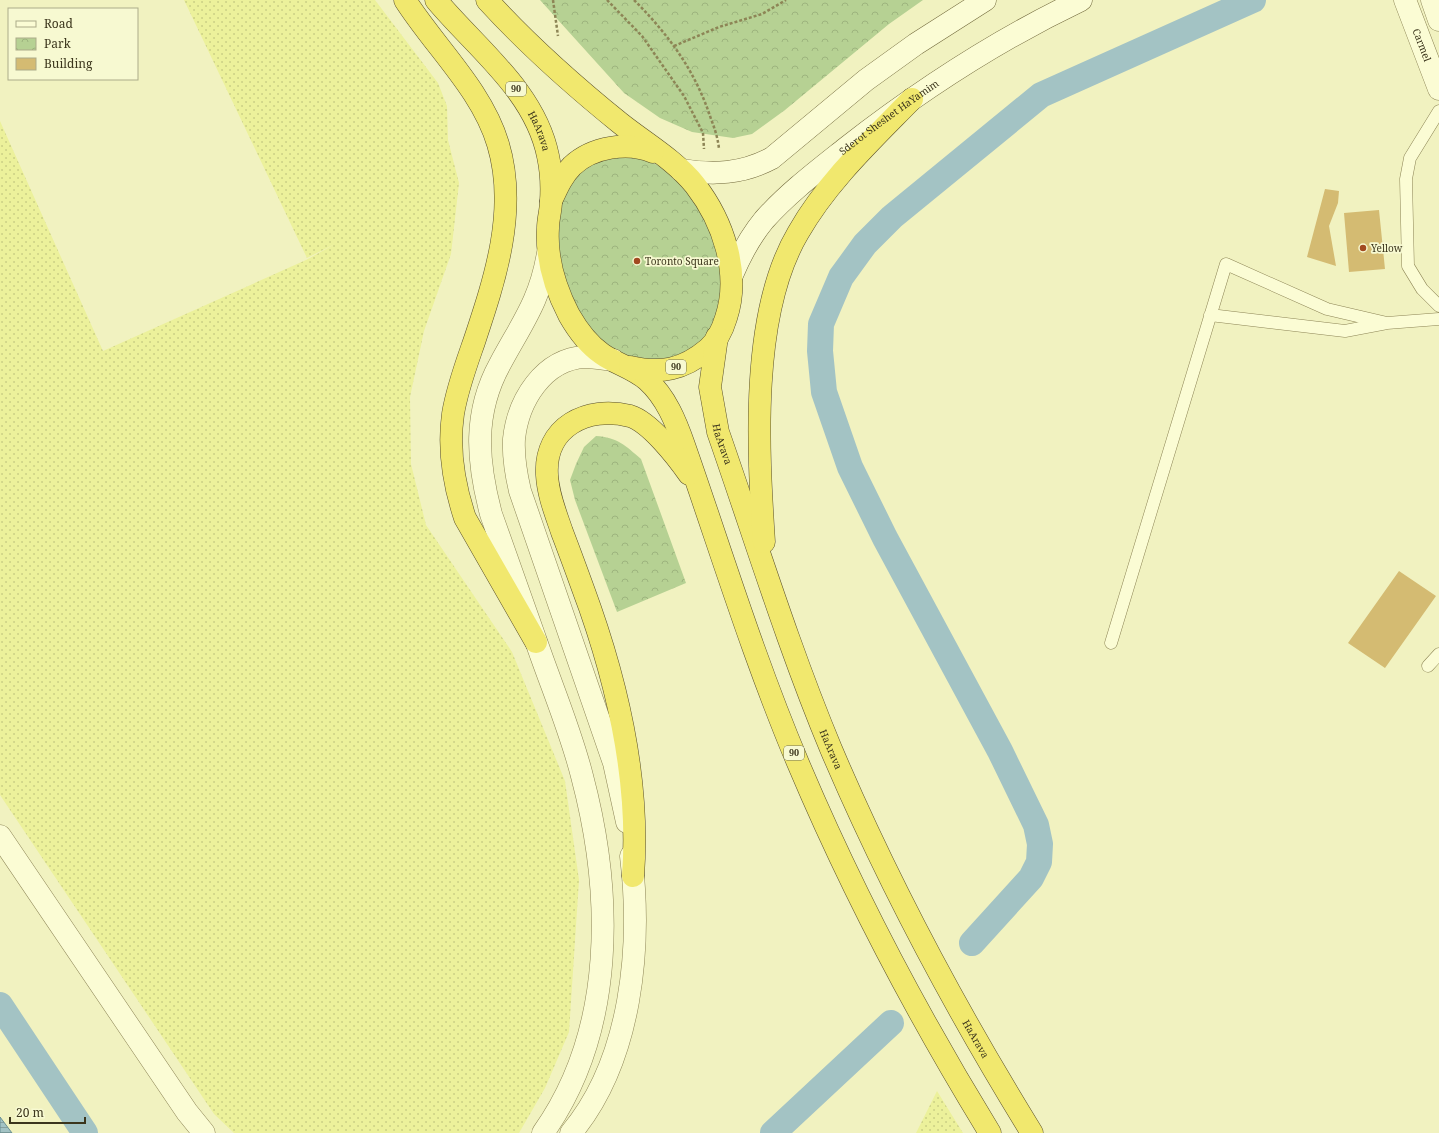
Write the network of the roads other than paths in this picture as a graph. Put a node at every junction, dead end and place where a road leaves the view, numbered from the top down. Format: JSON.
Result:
{"nodes":[{"id":1,"x":405,"y":0,"type":"edge"},
{"id":2,"x":436,"y":0,"type":"edge"},
{"id":3,"x":487,"y":0,"type":"edge"},
{"id":4,"x":985,"y":0,"type":"edge"},
{"id":5,"x":1081,"y":0,"type":"edge"},
{"id":6,"x":1405,"y":0,"type":"edge"},
{"id":7,"x":1432,"y":0,"type":"edge"},
{"id":8,"x":1439,"y":3,"type":"edge"},
{"id":9,"x":1439,"y":20,"type":"edge"},
{"id":10,"x":1439,"y":89,"type":"edge"},
{"id":11,"x":912,"y":100,"type":"junction"},
{"id":12,"x":1439,"y":112,"type":"edge"},
{"id":13,"x":673,"y":164,"type":"junction"},
{"id":14,"x":551,"y":201,"type":"junction"},
{"id":15,"x":548,"y":253,"type":"junction"},
{"id":16,"x":732,"y":275,"type":"junction"},
{"id":17,"x":1439,"y":306,"type":"edge"},
{"id":18,"x":1210,"y":315,"type":"junction"},
{"id":19,"x":1439,"y":319,"type":"edge"},
{"id":20,"x":1387,"y":323,"type":"junction"},
{"id":21,"x":717,"y":337,"type":"junction"},
{"id":22,"x":619,"y":363,"type":"junction"},
{"id":23,"x":702,"y":496,"type":"junction"},
{"id":24,"x":769,"y":579,"type":"junction"},
{"id":25,"x":536,"y":642,"type":"junction"},
{"id":26,"x":1111,"y":642,"type":"dead end"},
{"id":27,"x":1439,"y":654,"type":"edge"},
{"id":28,"x":1428,"y":666,"type":"dead end"},
{"id":29,"x":0,"y":836,"type":"edge"},
{"id":30,"x":633,"y":876,"type":"junction"},
{"id":31,"x":204,"y":1133,"type":"edge"},
{"id":32,"x":543,"y":1133,"type":"edge"},
{"id":33,"x":571,"y":1133,"type":"edge"},
{"id":34,"x":990,"y":1133,"type":"edge"},
{"id":35,"x":1032,"y":1133,"type":"edge"}],
"edges":[{"from":1,"to":25,"type":"highway"},
{"from":2,"to":14,"type":"highway","name":"HaArava","number":"90"},
{"from":3,"to":13,"type":"highway","name":"HaArava","number":"90"},
{"from":4,"to":13,"type":"street"},
{"from":5,"to":11,"type":"street","name":"Sderot Sheshet HaYamim"},
{"from":6,"to":10,"type":"street","name":"Carmel"},
{"from":7,"to":8,"type":"lane"},
{"from":7,"to":9,"type":"street"},
{"from":11,"to":16,"type":"street","name":"Sderot Sheshet HaYamim"},
{"from":11,"to":24,"type":"highway"},
{"from":12,"to":17,"type":"lane"},
{"from":13,"to":14,"type":"highway","name":"HaArava","number":"90"},
{"from":13,"to":16,"type":"highway","name":"HaArava","number":"90"},
{"from":14,"to":15,"type":"highway","name":"HaArava","number":"90"},
{"from":15,"to":22,"type":"highway","name":"HaArava","number":"90"},
{"from":15,"to":25,"type":"street"},
{"from":16,"to":21,"type":"highway","name":"HaArava","number":"90"},
{"from":18,"to":20,"type":"lane"},
{"from":18,"to":20,"type":"lane"},
{"from":18,"to":26,"type":"lane"},
{"from":19,"to":20,"type":"lane"},
{"from":21,"to":22,"type":"highway","name":"HaArava","number":"90"},
{"from":21,"to":24,"type":"highway","name":"HaArava","number":"90"},
{"from":22,"to":23,"type":"highway","name":"HaArava","number":"90"},
{"from":22,"to":30,"type":"street"},
{"from":23,"to":30,"type":"highway"},
{"from":23,"to":34,"type":"highway","name":"HaArava","number":"90"},
{"from":24,"to":35,"type":"highway","name":"HaArava","number":"90"},
{"from":25,"to":32,"type":"street"},
{"from":27,"to":28,"type":"lane"},
{"from":29,"to":31,"type":"street"},
{"from":30,"to":33,"type":"street"}]}
